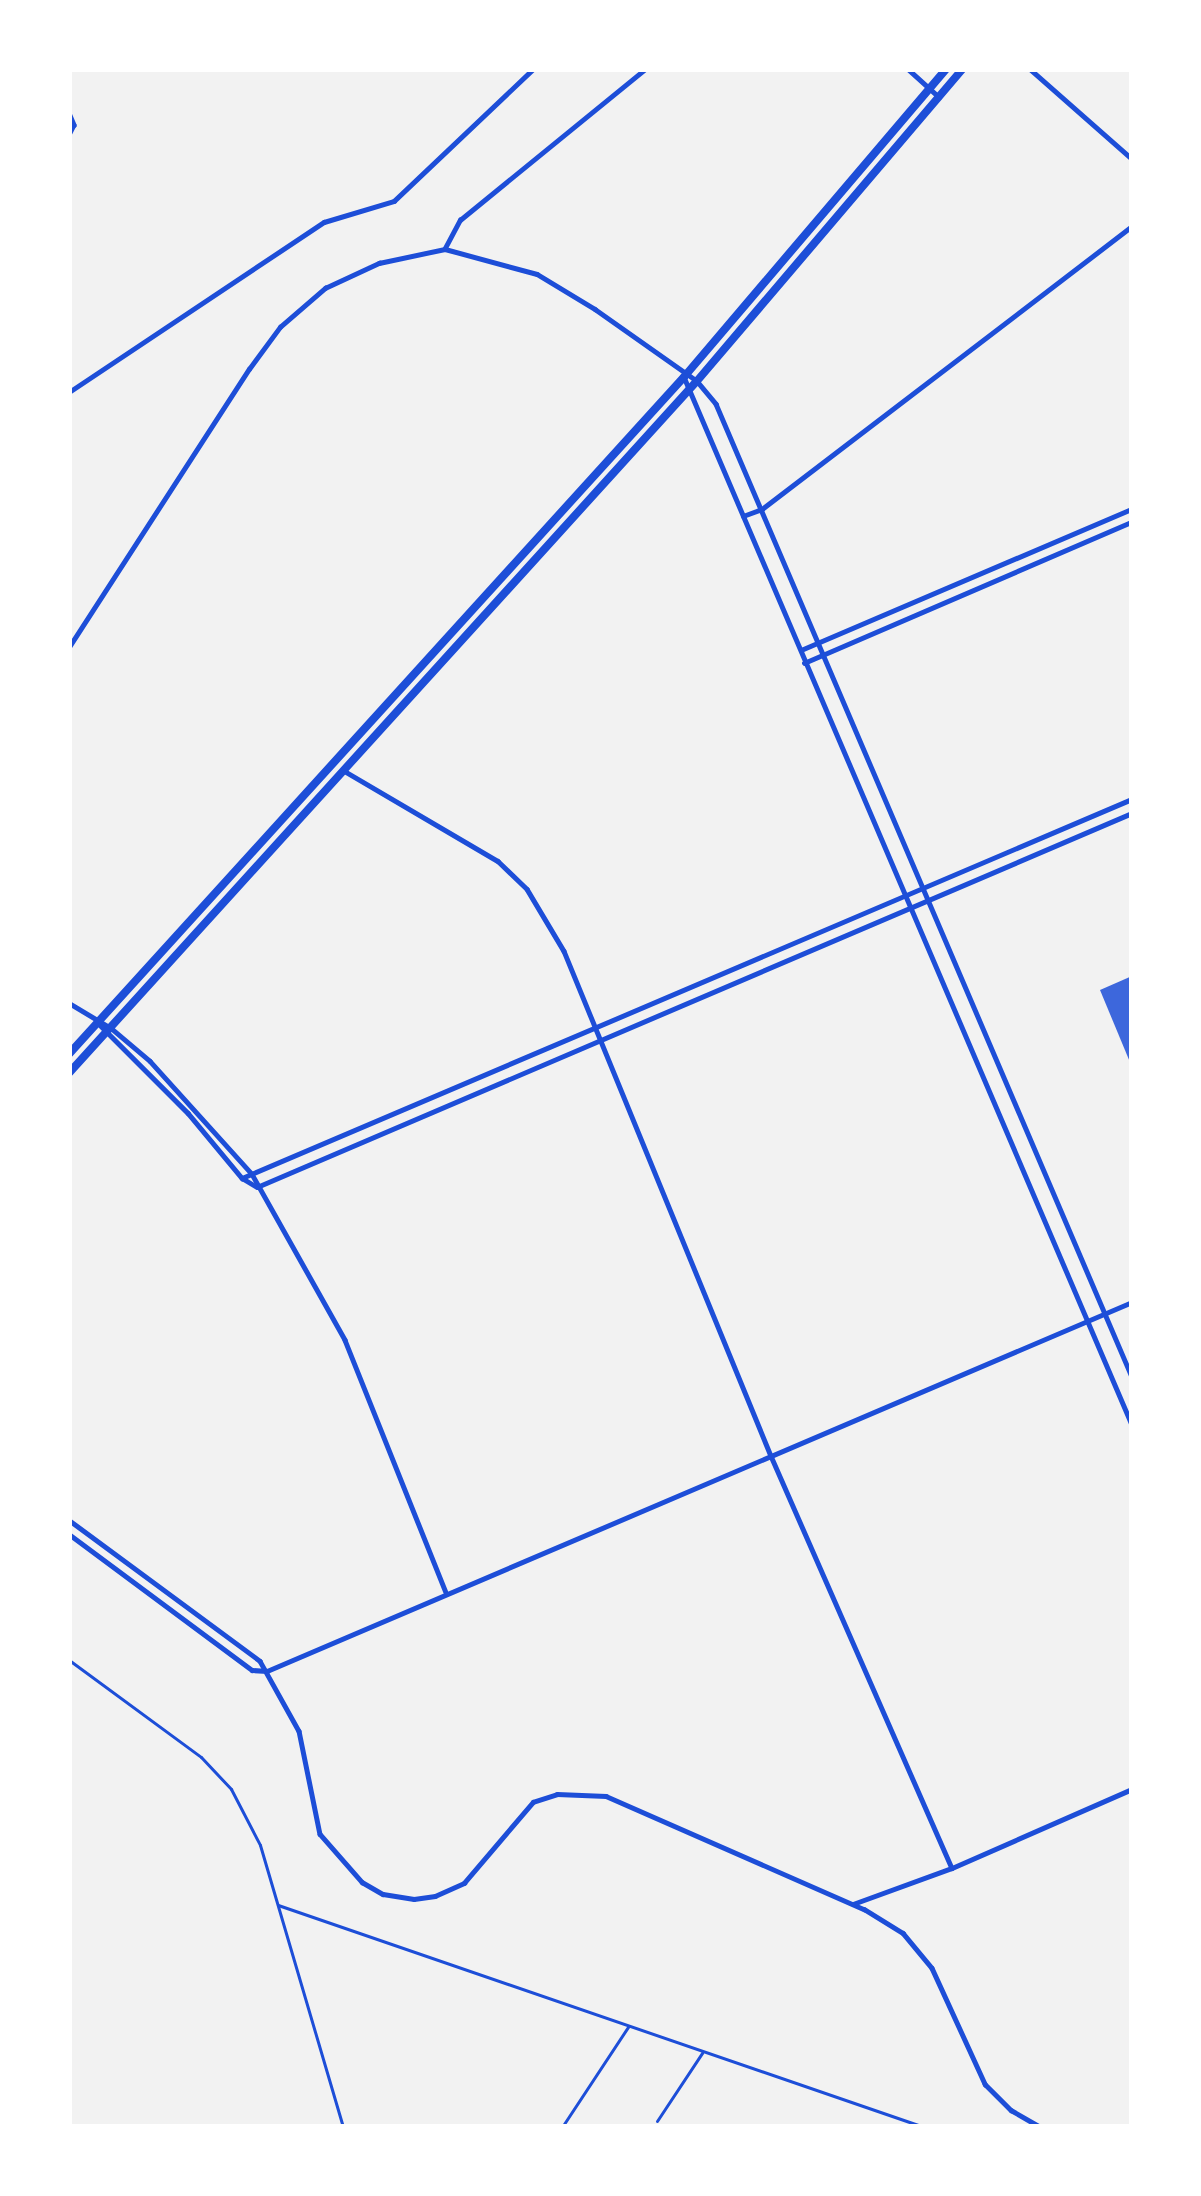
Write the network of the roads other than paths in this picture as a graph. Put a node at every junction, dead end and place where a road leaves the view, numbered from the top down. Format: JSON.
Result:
{"nodes":[{"id":1,"x":533,"y":69,"type":"edge"},
{"id":2,"x":645,"y":69,"type":"edge"},
{"id":3,"x":908,"y":69,"type":"edge"},
{"id":4,"x":946,"y":69,"type":"edge"},
{"id":5,"x":963,"y":69,"type":"edge"},
{"id":6,"x":1030,"y":69,"type":"edge"},
{"id":7,"x":930,"y":88,"type":"junction"},
{"id":8,"x":939,"y":97,"type":"junction"},
{"id":9,"x":69,"y":113,"type":"edge"},
{"id":10,"x":69,"y":135,"type":"edge"},
{"id":11,"x":1132,"y":159,"type":"edge"},
{"id":12,"x":1132,"y":226,"type":"edge"},
{"id":13,"x":445,"y":249,"type":"junction"},
{"id":14,"x":685,"y":377,"type":"junction"},
{"id":15,"x":697,"y":381,"type":"junction"},
{"id":16,"x":689,"y":389,"type":"junction"},
{"id":17,"x":69,"y":392,"type":"edge"},
{"id":18,"x":1132,"y":508,"type":"edge"},
{"id":19,"x":762,"y":509,"type":"junction"},
{"id":20,"x":742,"y":516,"type":"junction"},
{"id":21,"x":1132,"y":522,"type":"edge"},
{"id":22,"x":817,"y":643,"type":"junction"},
{"id":23,"x":69,"y":647,"type":"edge"},
{"id":24,"x":800,"y":651,"type":"junction"},
{"id":25,"x":822,"y":655,"type":"junction"},
{"id":26,"x":804,"y":663,"type":"junction"},
{"id":27,"x":337,"y":764,"type":"junction"},
{"id":28,"x":346,"y":772,"type":"junction"},
{"id":29,"x":1132,"y":800,"type":"edge"},
{"id":30,"x":1132,"y":813,"type":"edge"},
{"id":31,"x":922,"y":889,"type":"junction"},
{"id":32,"x":906,"y":896,"type":"junction"},
{"id":33,"x":927,"y":901,"type":"junction"},
{"id":34,"x":911,"y":908,"type":"junction"},
{"id":35,"x":69,"y":1003,"type":"edge"},
{"id":36,"x":98,"y":1022,"type":"junction"},
{"id":37,"x":594,"y":1028,"type":"junction"},
{"id":38,"x":108,"y":1031,"type":"junction"},
{"id":39,"x":599,"y":1040,"type":"junction"},
{"id":40,"x":69,"y":1054,"type":"edge"},
{"id":41,"x":69,"y":1073,"type":"edge"},
{"id":42,"x":252,"y":1174,"type":"junction"},
{"id":43,"x":242,"y":1178,"type":"junction"},
{"id":44,"x":257,"y":1187,"type":"junction"},
{"id":45,"x":1132,"y":1302,"type":"edge"},
{"id":46,"x":1105,"y":1314,"type":"junction"},
{"id":47,"x":1089,"y":1320,"type":"junction"},
{"id":48,"x":1132,"y":1377,"type":"edge"},
{"id":49,"x":1132,"y":1425,"type":"edge"},
{"id":50,"x":771,"y":1456,"type":"junction"},
{"id":51,"x":69,"y":1520,"type":"edge"},
{"id":52,"x":69,"y":1534,"type":"edge"},
{"id":53,"x":447,"y":1594,"type":"junction"},
{"id":54,"x":69,"y":1660,"type":"edge"},
{"id":55,"x":267,"y":1671,"type":"junction"},
{"id":56,"x":1132,"y":1789,"type":"edge"},
{"id":57,"x":952,"y":1868,"type":"junction"},
{"id":58,"x":278,"y":1904,"type":"junction"},
{"id":59,"x":853,"y":1904,"type":"junction"},
{"id":60,"x":629,"y":2026,"type":"junction"},
{"id":61,"x":703,"y":2051,"type":"junction"},
{"id":62,"x":657,"y":2121,"type":"dead end"},
{"id":63,"x":343,"y":2127,"type":"edge"},
{"id":64,"x":562,"y":2127,"type":"edge"},
{"id":65,"x":924,"y":2127,"type":"edge"},
{"id":66,"x":1041,"y":2127,"type":"edge"}],
"edges":[{"from":1,"to":17,"type":"street"},
{"from":2,"to":13,"type":"street"},
{"from":3,"to":7,"type":"street"},
{"from":4,"to":7,"type":"main road"},
{"from":5,"to":8,"type":"main road"},
{"from":6,"to":11,"type":"street"},
{"from":7,"to":8,"type":"street"},
{"from":7,"to":14,"type":"main road"},
{"from":8,"to":15,"type":"main road"},
{"from":9,"to":10,"type":"street"},
{"from":12,"to":19,"type":"street"},
{"from":13,"to":14,"type":"street"},
{"from":13,"to":23,"type":"street"},
{"from":14,"to":15,"type":"street"},
{"from":14,"to":16,"type":"street"},
{"from":14,"to":27,"type":"main road"},
{"from":15,"to":16,"type":"main road"},
{"from":15,"to":19,"type":"street"},
{"from":16,"to":20,"type":"street"},
{"from":16,"to":28,"type":"main road"},
{"from":18,"to":22,"type":"street"},
{"from":19,"to":20,"type":"street"},
{"from":19,"to":22,"type":"street"},
{"from":20,"to":24,"type":"street"},
{"from":21,"to":25,"type":"street"},
{"from":22,"to":24,"type":"street"},
{"from":22,"to":25,"type":"street"},
{"from":24,"to":26,"type":"street"},
{"from":25,"to":26,"type":"street"},
{"from":25,"to":31,"type":"street"},
{"from":26,"to":32,"type":"street"},
{"from":27,"to":28,"type":"street"},
{"from":27,"to":36,"type":"main road"},
{"from":28,"to":37,"type":"street"},
{"from":28,"to":38,"type":"main road"},
{"from":29,"to":31,"type":"street"},
{"from":30,"to":33,"type":"street"},
{"from":31,"to":32,"type":"street"},
{"from":31,"to":33,"type":"street"},
{"from":32,"to":34,"type":"street"},
{"from":32,"to":37,"type":"street"},
{"from":33,"to":34,"type":"street"},
{"from":33,"to":46,"type":"street"},
{"from":34,"to":39,"type":"street"},
{"from":34,"to":47,"type":"street"},
{"from":35,"to":36,"type":"street"},
{"from":36,"to":38,"type":"street"},
{"from":36,"to":40,"type":"main road"},
{"from":37,"to":39,"type":"street"},
{"from":37,"to":42,"type":"street"},
{"from":38,"to":41,"type":"main road"},
{"from":38,"to":42,"type":"street"},
{"from":38,"to":43,"type":"street"},
{"from":39,"to":44,"type":"street"},
{"from":39,"to":50,"type":"street"},
{"from":42,"to":43,"type":"street"},
{"from":42,"to":44,"type":"street"},
{"from":43,"to":44,"type":"street"},
{"from":44,"to":53,"type":"street"},
{"from":45,"to":46,"type":"street"},
{"from":46,"to":47,"type":"street"},
{"from":46,"to":48,"type":"street"},
{"from":47,"to":49,"type":"street"},
{"from":47,"to":50,"type":"street"},
{"from":50,"to":53,"type":"street"},
{"from":50,"to":57,"type":"street"},
{"from":51,"to":55,"type":"street"},
{"from":52,"to":55,"type":"street"},
{"from":53,"to":55,"type":"street"},
{"from":54,"to":58,"type":"lane"},
{"from":55,"to":59,"type":"street"},
{"from":56,"to":57,"type":"street"},
{"from":57,"to":59,"type":"street"},
{"from":58,"to":60,"type":"lane"},
{"from":58,"to":63,"type":"lane"},
{"from":59,"to":66,"type":"street"},
{"from":60,"to":61,"type":"lane"},
{"from":60,"to":64,"type":"lane"},
{"from":61,"to":62,"type":"lane"},
{"from":61,"to":65,"type":"lane"}]}
